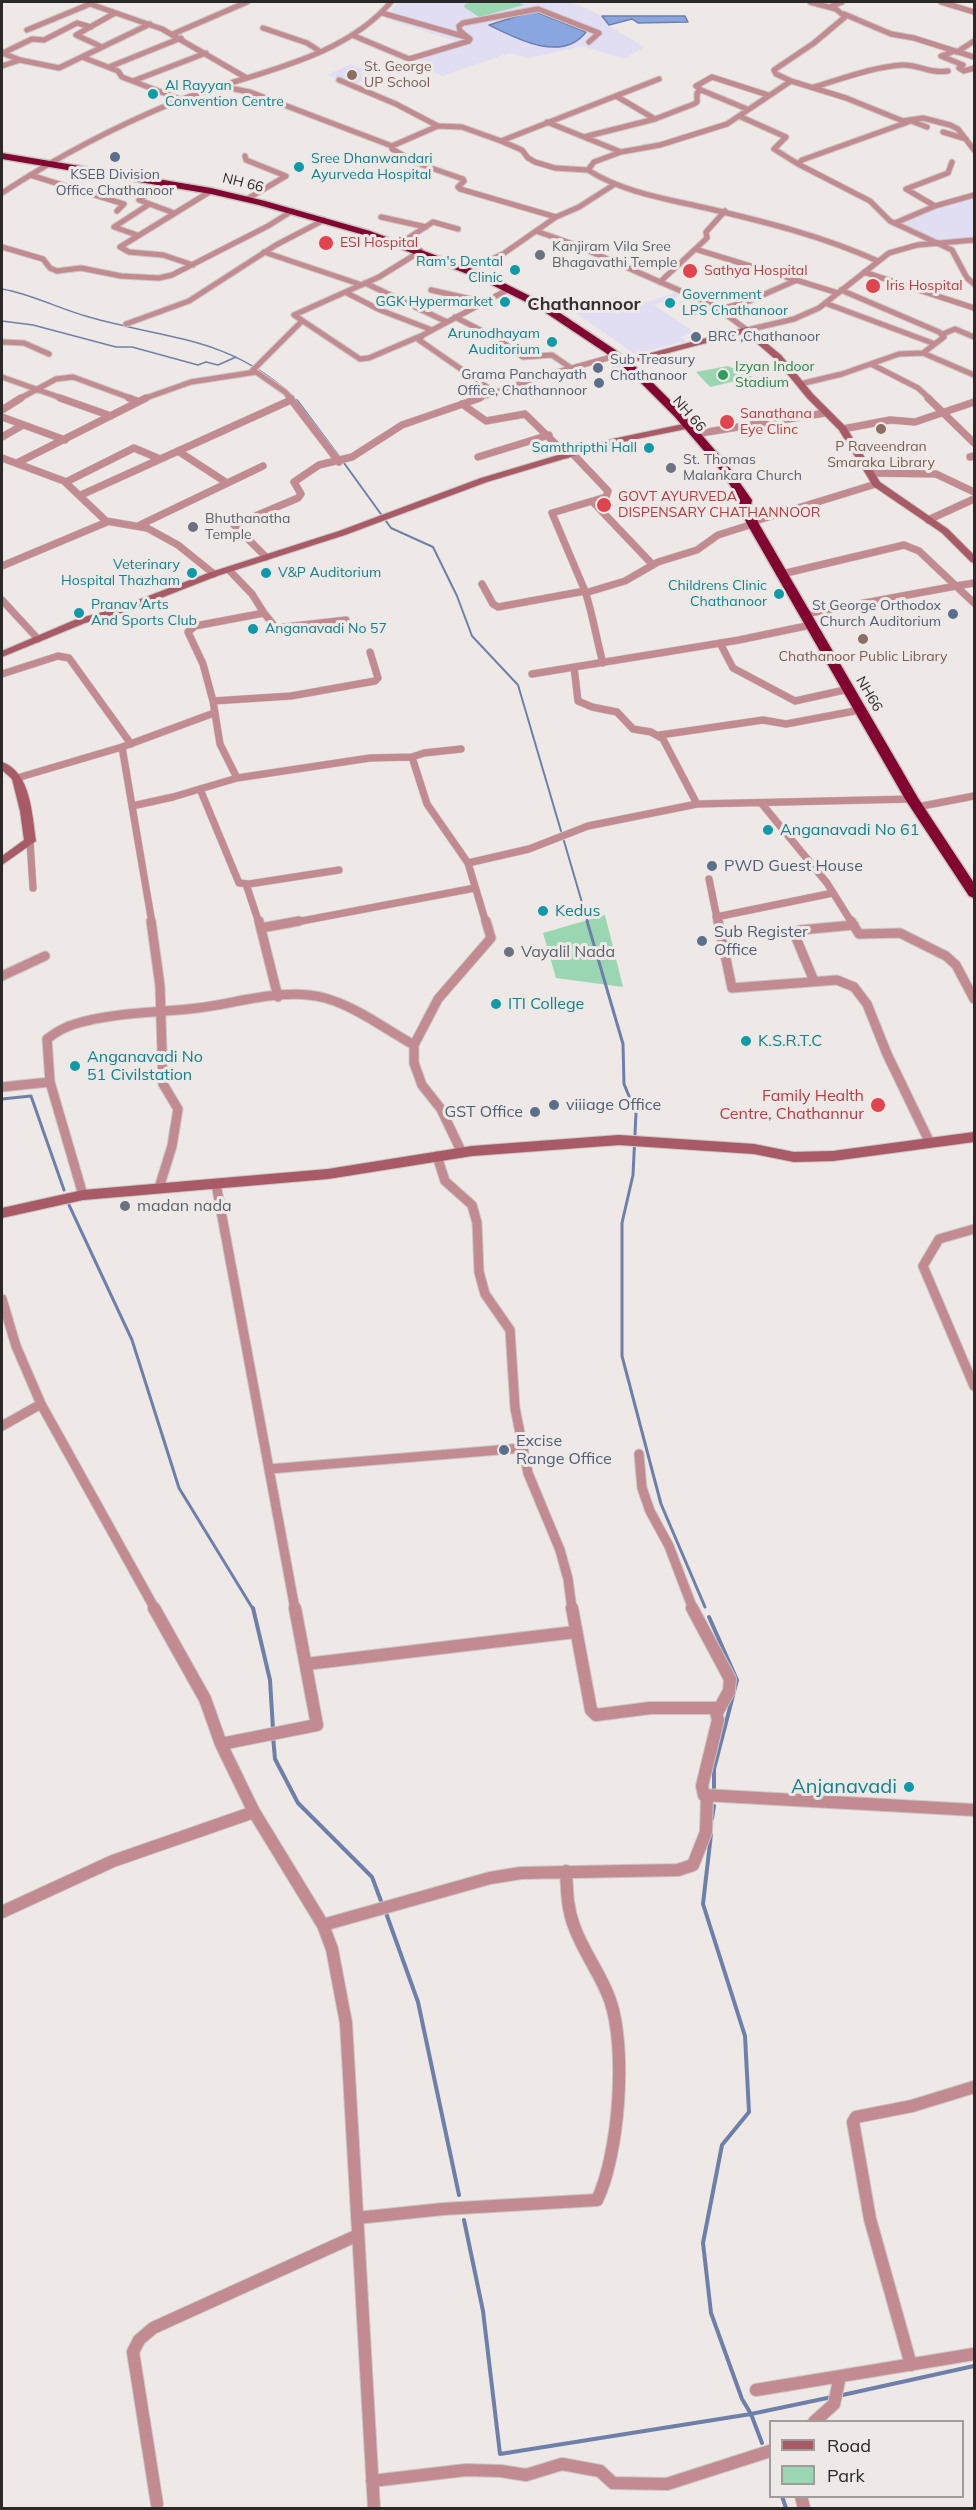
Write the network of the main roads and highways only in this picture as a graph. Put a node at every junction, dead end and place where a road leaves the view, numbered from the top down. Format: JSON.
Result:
{"nodes":[{"id":1,"x":2,"y":154,"type":"edge"},
{"id":2,"x":48,"y":162,"type":"junction"},
{"id":3,"x":179,"y":185,"type":"junction"},
{"id":4,"x":745,"y":506,"type":"joint"},
{"id":5,"x":975,"y":893,"type":"edge"}],
"edges":[{"from":1,"to":2,"type":"highway","name":"NH 66","number":"NH66"},
{"from":2,"to":3,"type":"highway","name":"NH 66","number":"NH66"},
{"from":2,"to":3,"type":"highway","name":"NH 66","number":"NH66"},
{"from":3,"to":4,"type":"highway","name":"NH 66","number":"NH66"},
{"from":4,"to":5,"type":"highway","name":"NH66","number":"NH66"}]}
